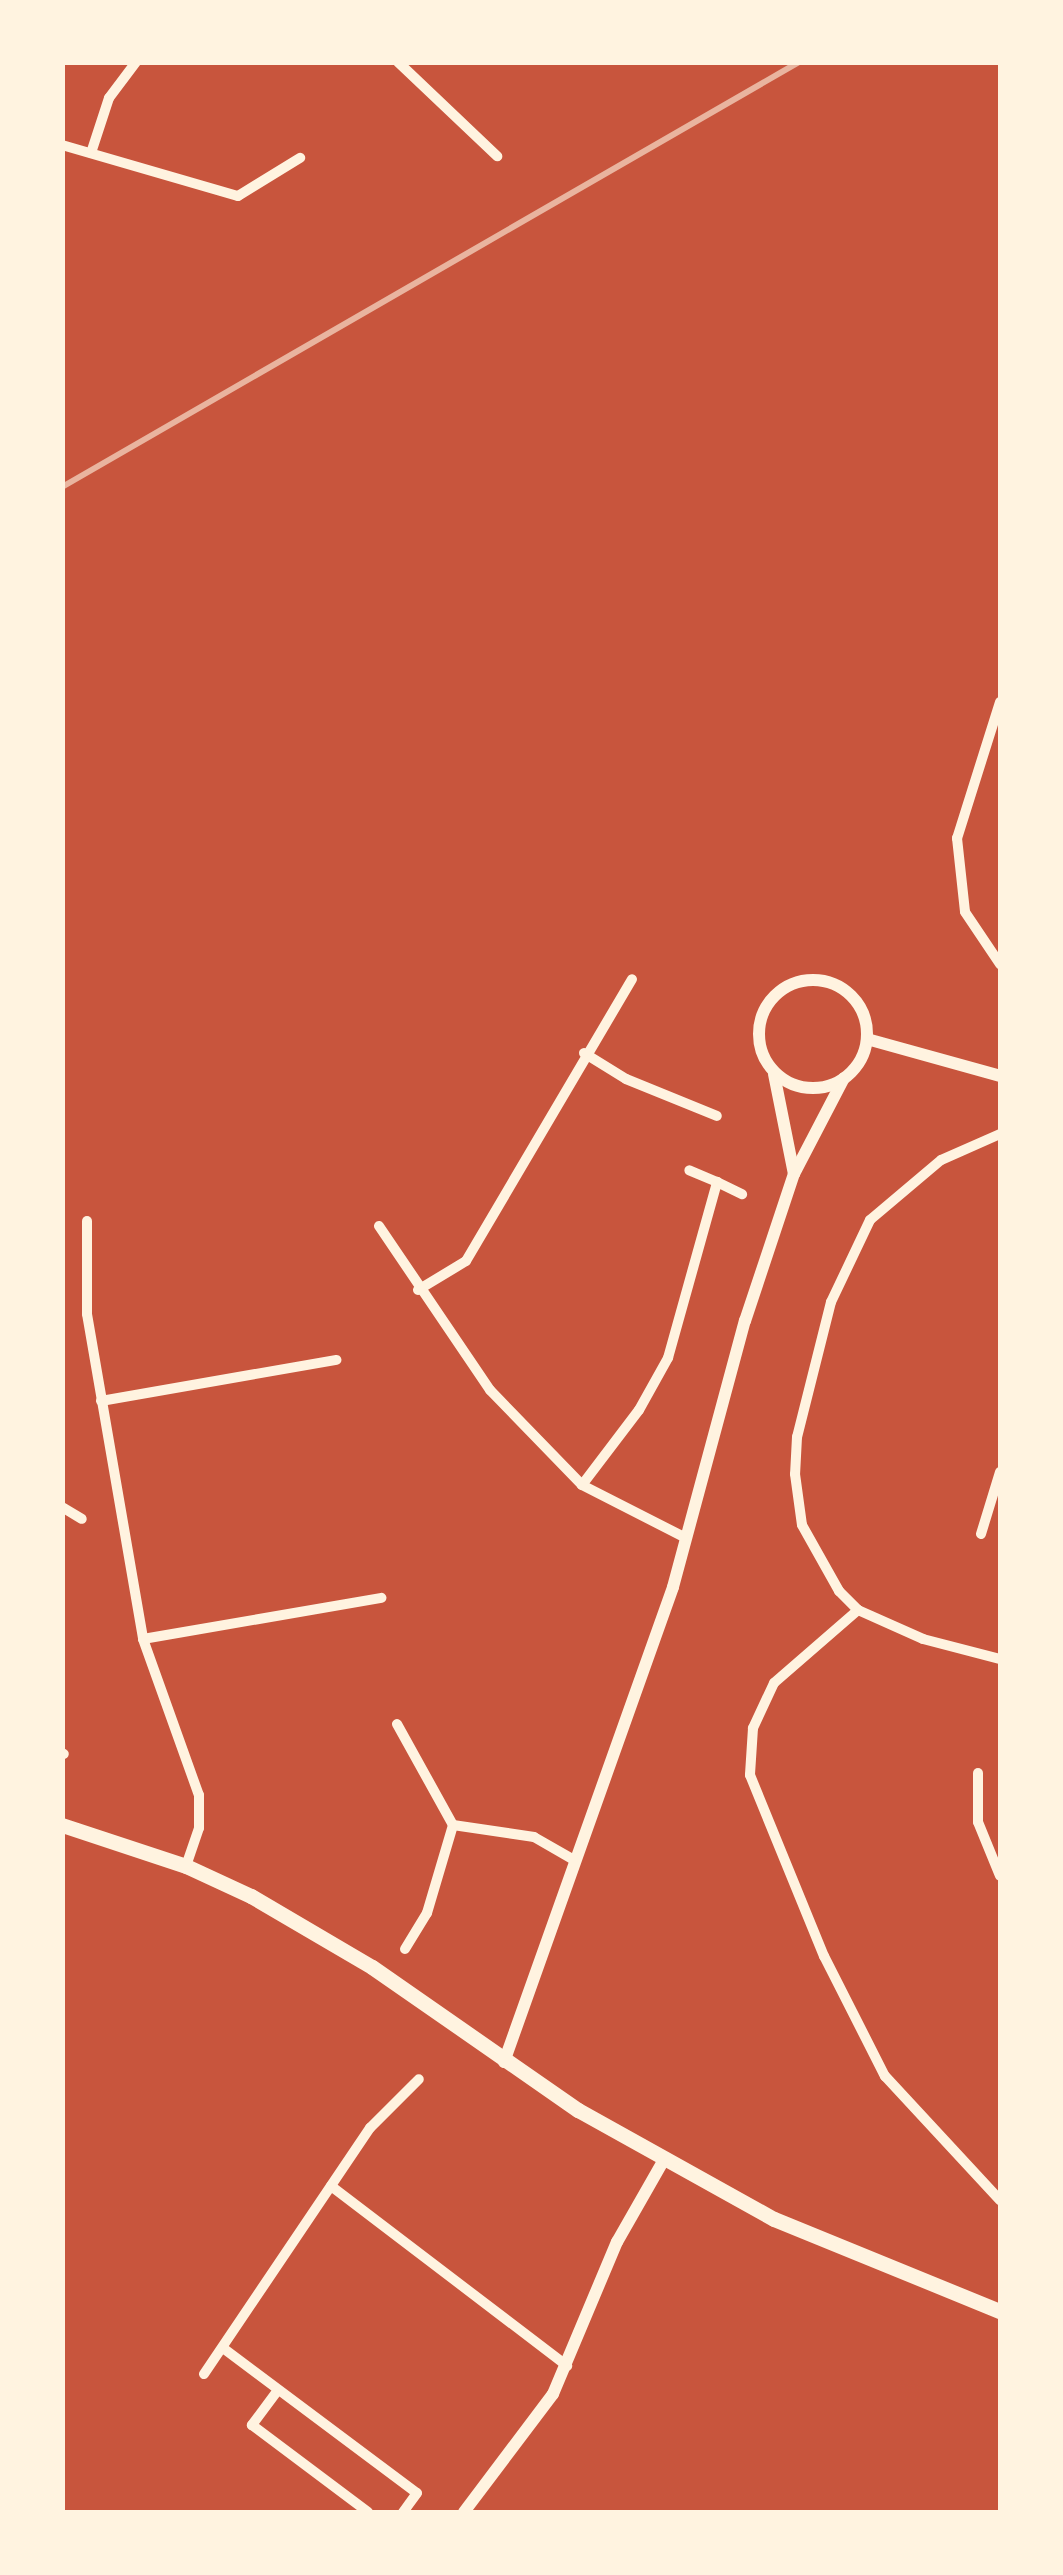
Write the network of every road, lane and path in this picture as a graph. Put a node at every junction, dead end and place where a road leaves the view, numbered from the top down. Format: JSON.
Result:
{"nodes":[{"id":1,"x":136,"y":62,"type":"edge"},
{"id":2,"x":398,"y":62,"type":"edge"},
{"id":3,"x":62,"y":145,"type":"edge"},
{"id":4,"x":91,"y":153,"type":"junction"},
{"id":5,"x":497,"y":156,"type":"dead end"},
{"id":6,"x":300,"y":158,"type":"dead end"},
{"id":7,"x":1000,"y":702,"type":"edge"},
{"id":8,"x":1000,"y":964,"type":"edge"},
{"id":9,"x":632,"y":979,"type":"dead end"},
{"id":10,"x":867,"y":1039,"type":"junction"},
{"id":11,"x":584,"y":1053,"type":"junction"},
{"id":12,"x":774,"y":1071,"type":"junction"},
{"id":13,"x":1000,"y":1076,"type":"edge"},
{"id":14,"x":844,"y":1078,"type":"junction"},
{"id":15,"x":717,"y":1116,"type":"dead end"},
{"id":16,"x":1000,"y":1134,"type":"edge"},
{"id":17,"x":688,"y":1170,"type":"dead end"},
{"id":18,"x":794,"y":1174,"type":"junction"},
{"id":19,"x":717,"y":1182,"type":"junction"},
{"id":20,"x":742,"y":1194,"type":"dead end"},
{"id":21,"x":87,"y":1221,"type":"dead end"},
{"id":22,"x":378,"y":1226,"type":"dead end"},
{"id":23,"x":418,"y":1290,"type":"junction"},
{"id":24,"x":336,"y":1360,"type":"dead end"},
{"id":25,"x":101,"y":1400,"type":"junction"},
{"id":26,"x":1000,"y":1472,"type":"edge"},
{"id":27,"x":582,"y":1486,"type":"junction"},
{"id":28,"x":62,"y":1506,"type":"edge"},
{"id":29,"x":82,"y":1519,"type":"dead end"},
{"id":30,"x":980,"y":1534,"type":"dead end"},
{"id":31,"x":686,"y":1538,"type":"junction"},
{"id":32,"x":381,"y":1598,"type":"dead end"},
{"id":33,"x":858,"y":1610,"type":"junction"},
{"id":34,"x":143,"y":1639,"type":"junction"},
{"id":35,"x":1000,"y":1659,"type":"edge"},
{"id":36,"x":397,"y":1724,"type":"dead end"},
{"id":37,"x":978,"y":1773,"type":"dead end"},
{"id":38,"x":62,"y":1825,"type":"edge"},
{"id":39,"x":452,"y":1825,"type":"junction"},
{"id":40,"x":574,"y":1860,"type":"junction"},
{"id":41,"x":186,"y":1866,"type":"junction"},
{"id":42,"x":1000,"y":1876,"type":"edge"},
{"id":43,"x":405,"y":1950,"type":"dead end"},
{"id":44,"x":504,"y":2062,"type":"junction"},
{"id":45,"x":419,"y":2079,"type":"dead end"},
{"id":46,"x":665,"y":2158,"type":"junction"},
{"id":47,"x":331,"y":2186,"type":"junction"},
{"id":48,"x":1000,"y":2200,"type":"edge"},
{"id":49,"x":1000,"y":2311,"type":"edge"},
{"id":50,"x":224,"y":2348,"type":"junction"},
{"id":51,"x":567,"y":2366,"type":"junction"},
{"id":52,"x":204,"y":2374,"type":"dead end"},
{"id":53,"x":278,"y":2390,"type":"junction"},
{"id":54,"x":368,"y":2512,"type":"edge"},
{"id":55,"x":403,"y":2512,"type":"edge"},
{"id":56,"x":464,"y":2512,"type":"edge"}],
"edges":[{"from":1,"to":4,"type":"street"},
{"from":2,"to":5,"type":"street"},
{"from":3,"to":4,"type":"street"},
{"from":4,"to":6,"type":"street"},
{"from":7,"to":8,"type":"street"},
{"from":9,"to":11,"type":"street"},
{"from":10,"to":12,"type":"street"},
{"from":10,"to":13,"type":"street"},
{"from":10,"to":14,"type":"street"},
{"from":11,"to":15,"type":"street"},
{"from":11,"to":23,"type":"street"},
{"from":12,"to":14,"type":"street"},
{"from":12,"to":18,"type":"street"},
{"from":14,"to":18,"type":"street"},
{"from":16,"to":33,"type":"street"},
{"from":17,"to":19,"type":"street"},
{"from":18,"to":31,"type":"street"},
{"from":19,"to":20,"type":"street"},
{"from":19,"to":27,"type":"street"},
{"from":21,"to":25,"type":"street"},
{"from":22,"to":23,"type":"street"},
{"from":23,"to":27,"type":"street"},
{"from":24,"to":25,"type":"street"},
{"from":25,"to":34,"type":"street"},
{"from":26,"to":30,"type":"street"},
{"from":27,"to":31,"type":"street"},
{"from":28,"to":29,"type":"street"},
{"from":31,"to":40,"type":"street"},
{"from":32,"to":34,"type":"street"},
{"from":33,"to":35,"type":"street"},
{"from":33,"to":48,"type":"street"},
{"from":34,"to":41,"type":"street"},
{"from":36,"to":39,"type":"street"},
{"from":37,"to":42,"type":"street"},
{"from":38,"to":41,"type":"main road"},
{"from":39,"to":40,"type":"street"},
{"from":39,"to":43,"type":"street"},
{"from":40,"to":44,"type":"street"},
{"from":41,"to":44,"type":"main road"},
{"from":44,"to":46,"type":"main road"},
{"from":45,"to":47,"type":"street"},
{"from":46,"to":49,"type":"main road"},
{"from":46,"to":51,"type":"street"},
{"from":47,"to":50,"type":"street"},
{"from":47,"to":51,"type":"street"},
{"from":50,"to":52,"type":"street"},
{"from":50,"to":53,"type":"street"},
{"from":51,"to":56,"type":"street"},
{"from":53,"to":54,"type":"street"},
{"from":53,"to":55,"type":"street"}]}
